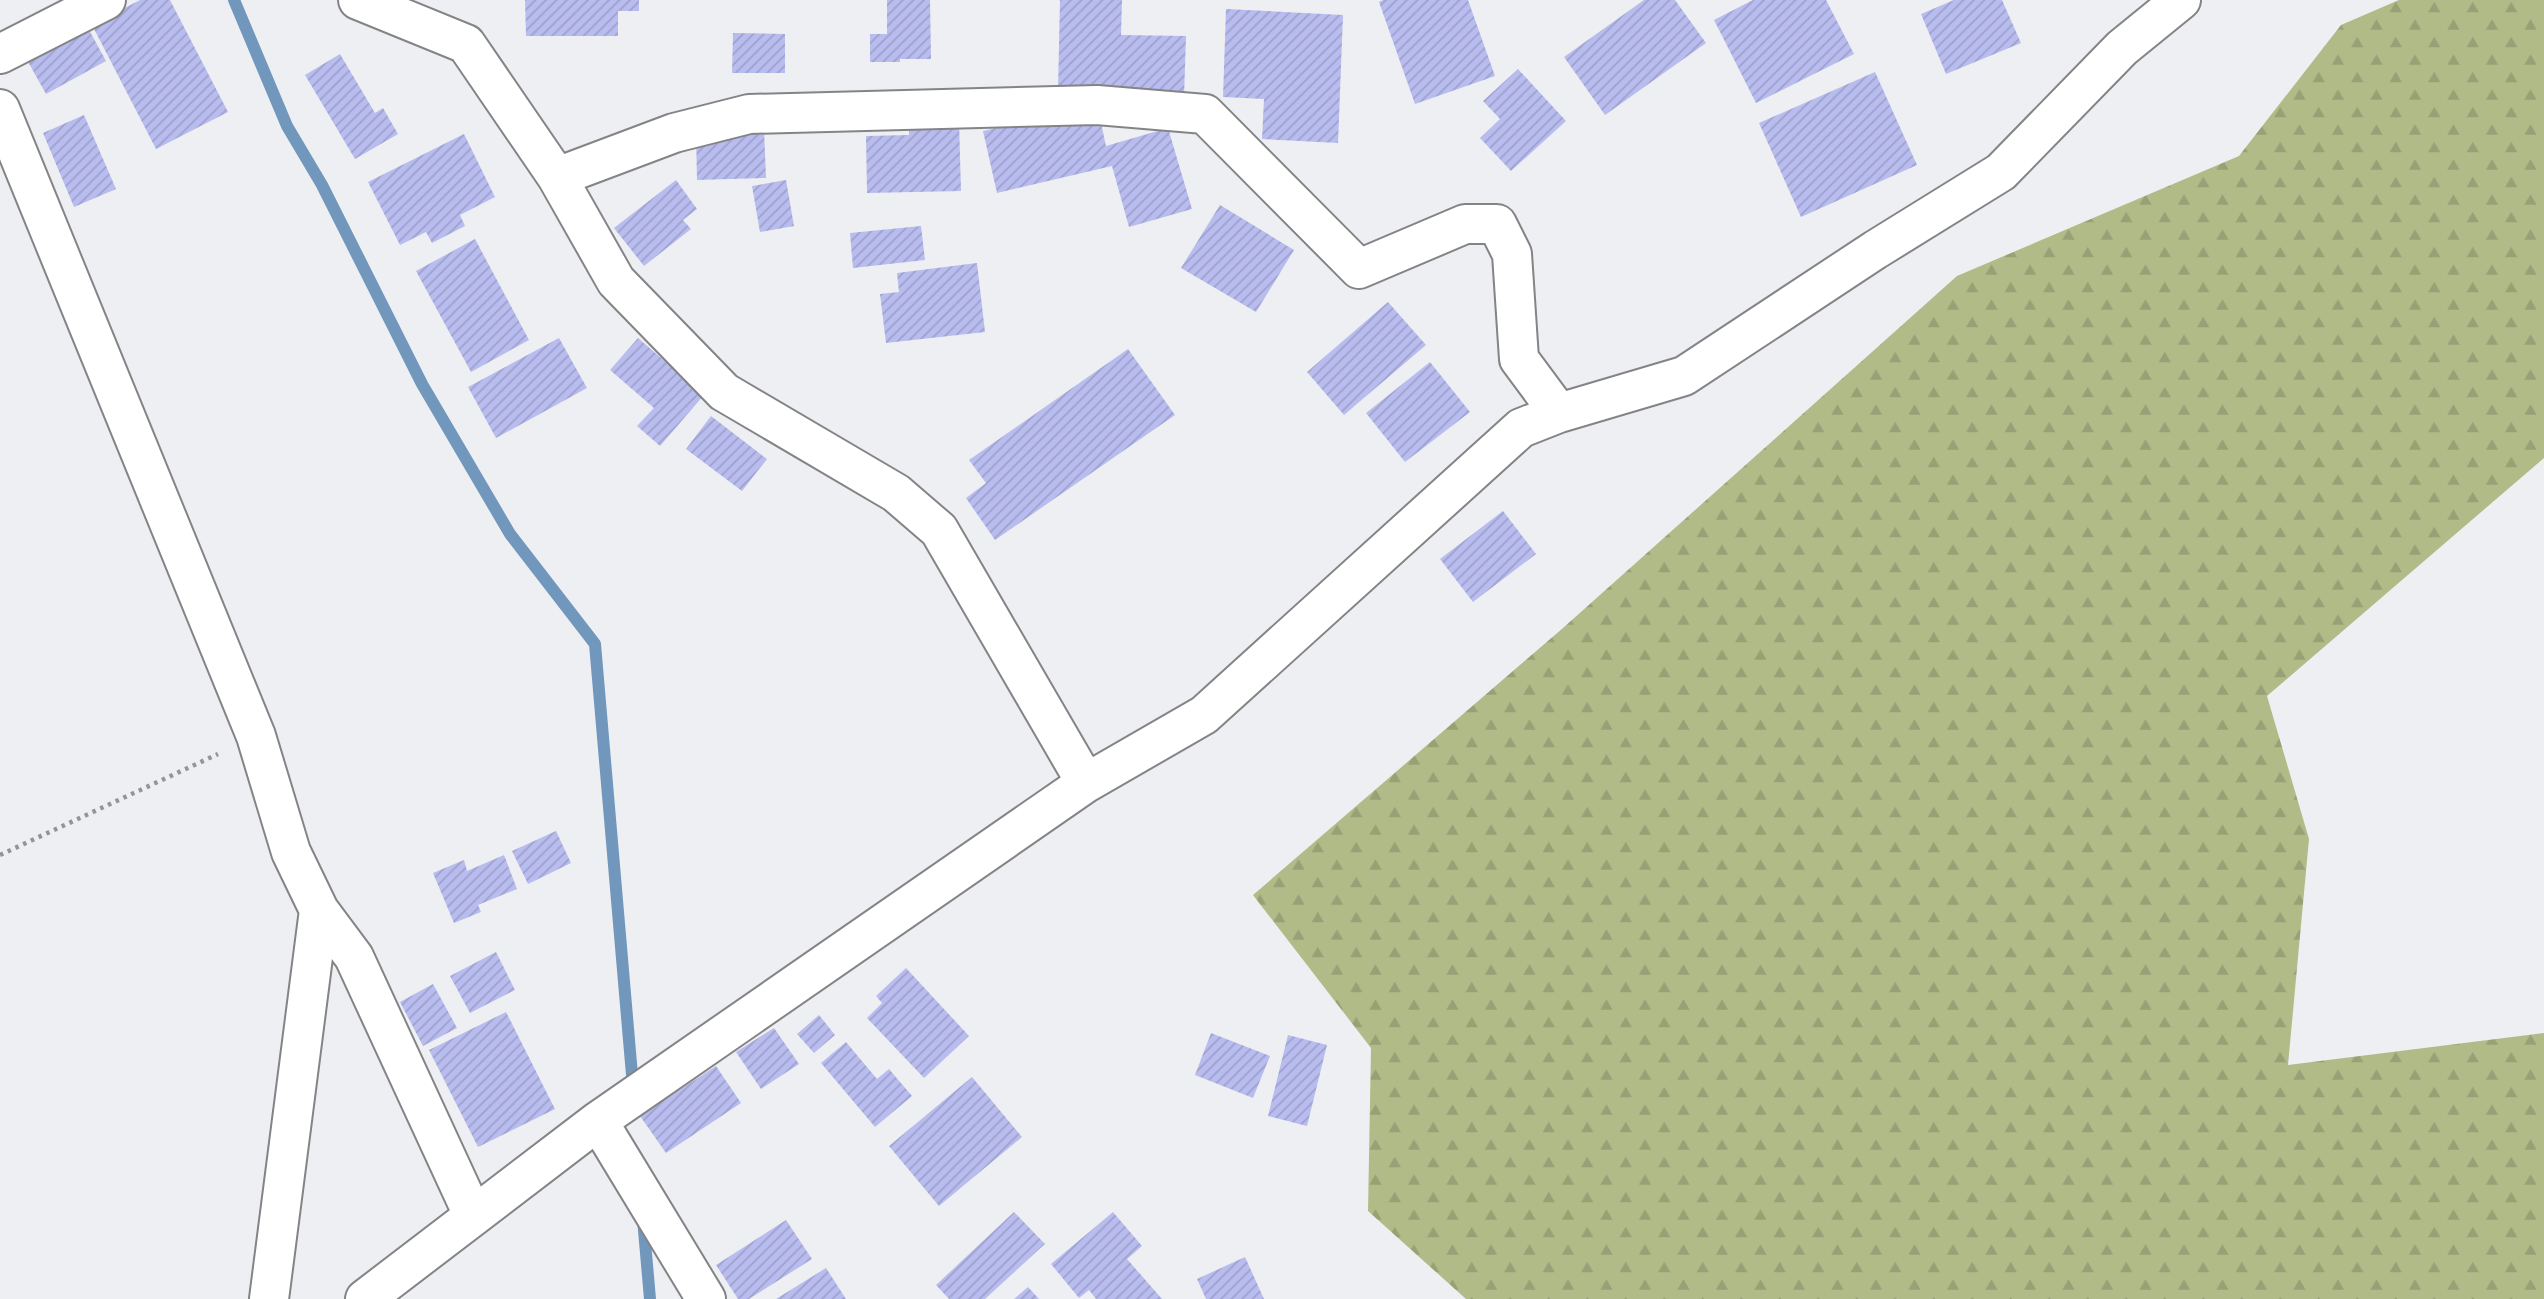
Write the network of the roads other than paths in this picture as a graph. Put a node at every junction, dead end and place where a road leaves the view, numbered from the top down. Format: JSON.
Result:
{"nodes":[{"id":1,"x":106,"y":0,"type":"edge"},
{"id":2,"x":358,"y":0,"type":"edge"},
{"id":3,"x":2181,"y":0,"type":"edge"},
{"id":4,"x":0,"y":54,"type":"edge"},
{"id":5,"x":2,"y":119,"type":"edge"},
{"id":6,"x":557,"y":177,"type":"junction"},
{"id":7,"x":1559,"y":413,"type":"junction"},
{"id":8,"x":1086,"y":783,"type":"junction"},
{"id":9,"x":318,"y":910,"type":"junction"},
{"id":10,"x":598,"y":1121,"type":"junction"},
{"id":11,"x":473,"y":1215,"type":"junction"},
{"id":12,"x":269,"y":1299,"type":"edge"},
{"id":13,"x":365,"y":1299,"type":"edge"},
{"id":14,"x":706,"y":1299,"type":"edge"}],
"edges":[{"from":1,"to":4,"type":"street"},
{"from":2,"to":6,"type":"street"},
{"from":3,"to":7,"type":"street"},
{"from":5,"to":9,"type":"street"},
{"from":6,"to":7,"type":"street"},
{"from":6,"to":8,"type":"street"},
{"from":7,"to":8,"type":"street"},
{"from":8,"to":10,"type":"street"},
{"from":9,"to":11,"type":"street"},
{"from":9,"to":12,"type":"street"},
{"from":10,"to":11,"type":"street"},
{"from":10,"to":14,"type":"street"},
{"from":11,"to":13,"type":"street"}]}
